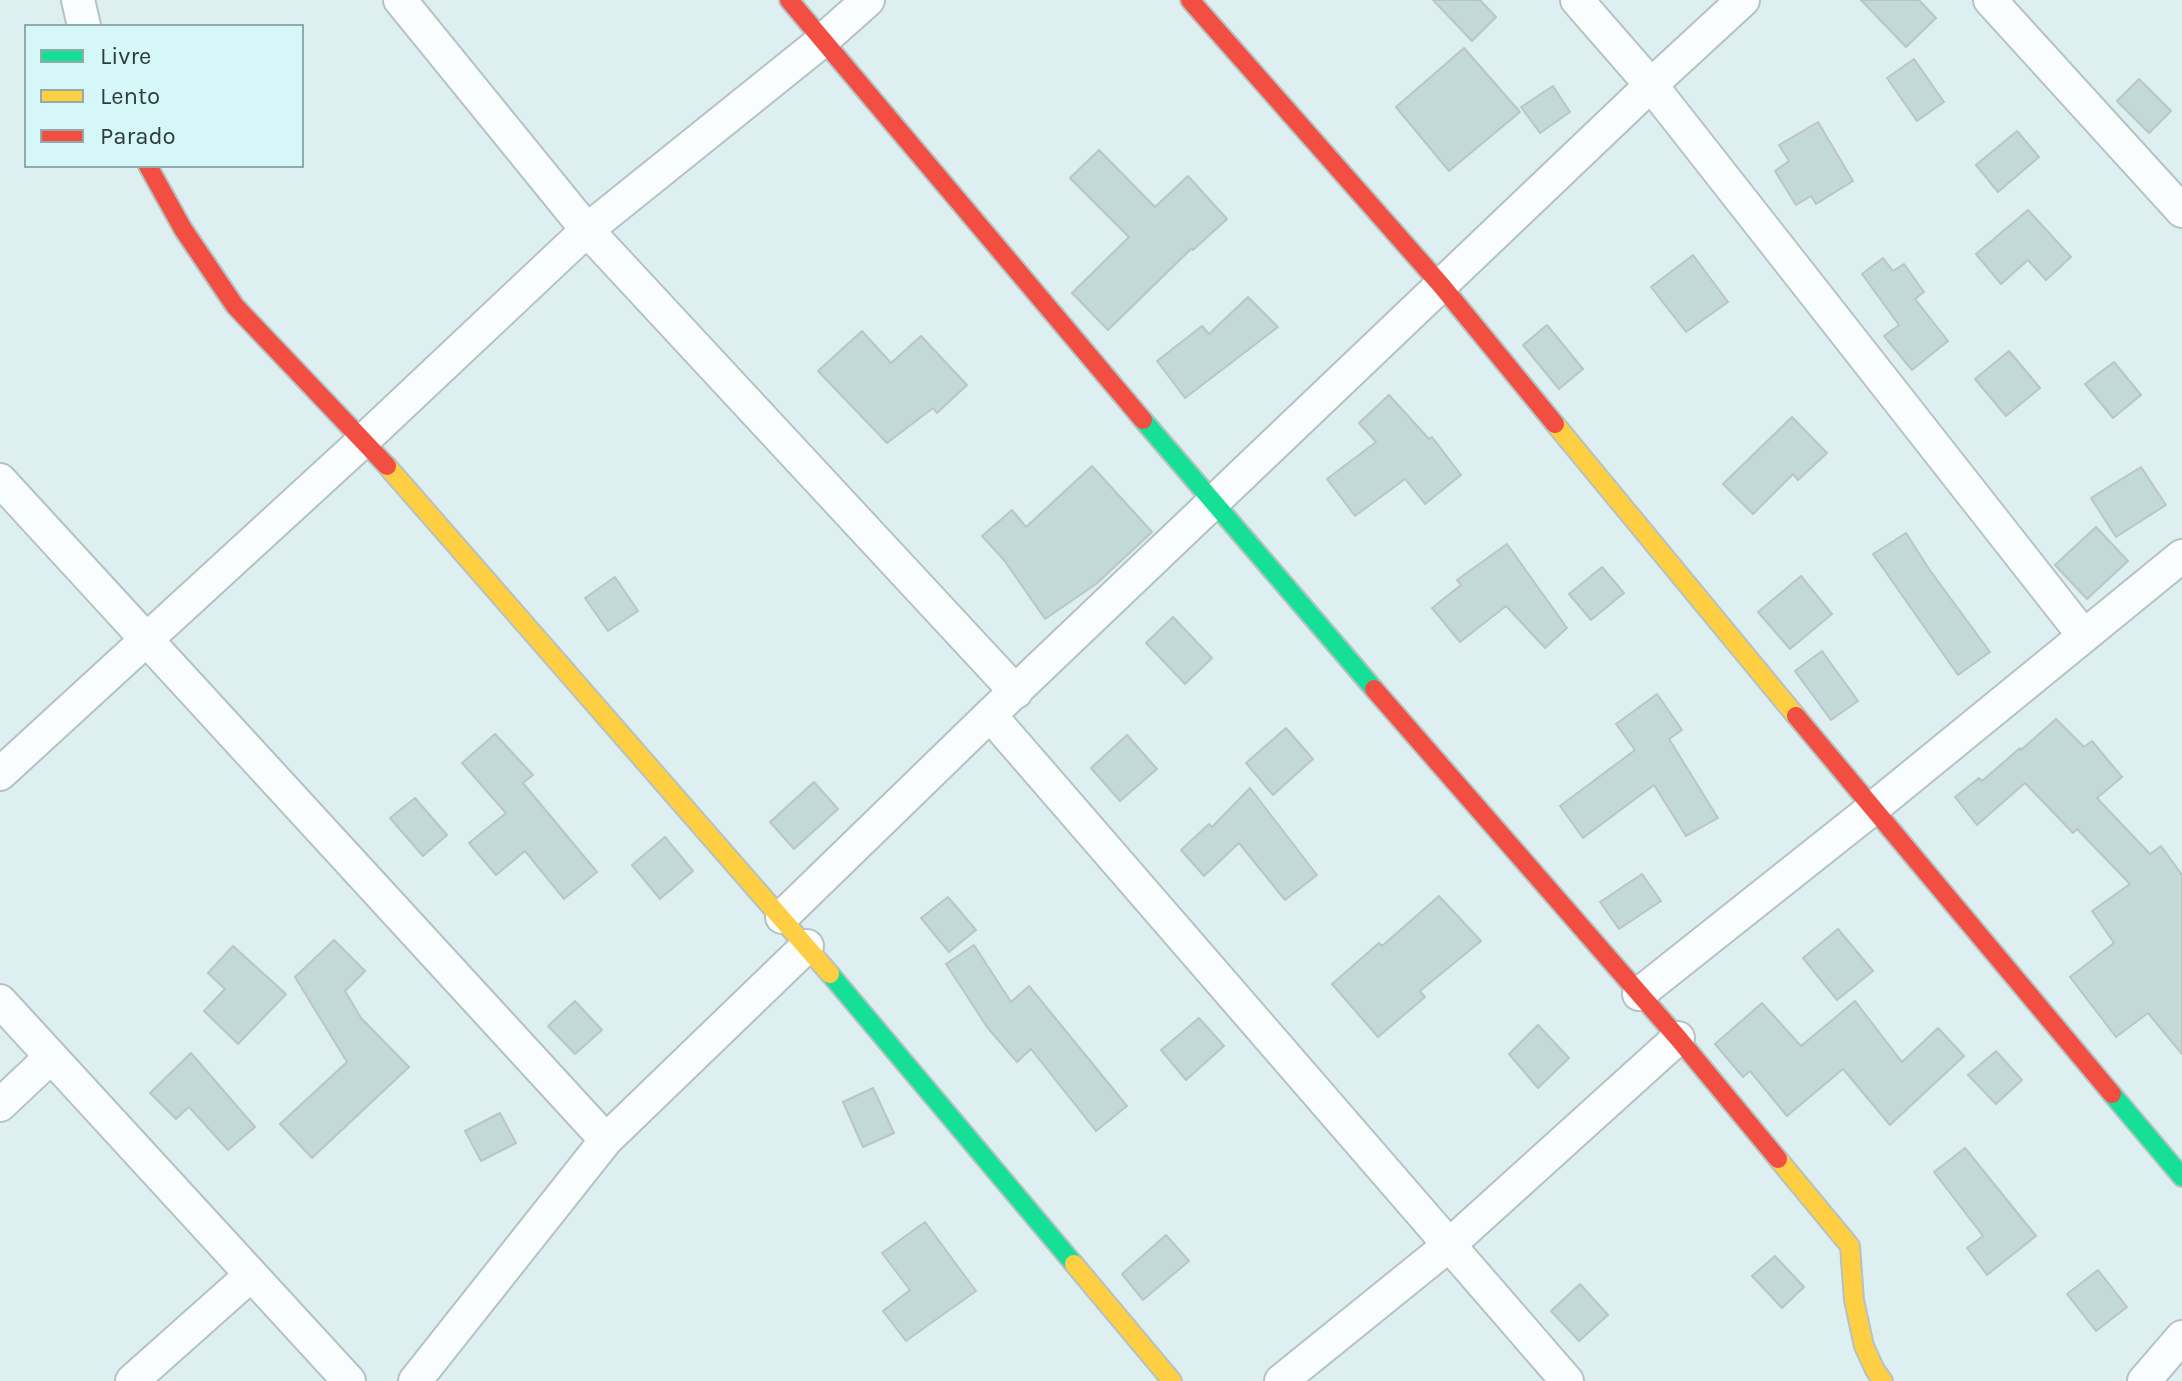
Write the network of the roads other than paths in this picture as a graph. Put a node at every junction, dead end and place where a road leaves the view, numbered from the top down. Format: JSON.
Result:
{"nodes":[{"id":1,"x":78,"y":0,"type":"edge"},
{"id":2,"x":400,"y":0,"type":"edge"},
{"id":3,"x":789,"y":0,"type":"edge"},
{"id":4,"x":868,"y":0,"type":"edge"},
{"id":5,"x":1190,"y":0,"type":"edge"},
{"id":6,"x":1577,"y":0,"type":"edge"},
{"id":7,"x":1743,"y":0,"type":"edge"},
{"id":8,"x":1990,"y":0,"type":"edge"},
{"id":9,"x":84,"y":24,"type":"edge"},
{"id":10,"x":822,"y":41,"type":"junction"},
{"id":11,"x":1651,"y":85,"type":"junction"},
{"id":12,"x":149,"y":168,"type":"edge"},
{"id":13,"x":2182,"y":211,"type":"edge"},
{"id":14,"x":587,"y":230,"type":"junction"},
{"id":15,"x":1441,"y":285,"type":"junction"},
{"id":16,"x":364,"y":440,"type":"junction"},
{"id":17,"x":0,"y":480,"type":"edge"},
{"id":18,"x":1213,"y":504,"type":"junction"},
{"id":19,"x":2182,"y":556,"type":"edge"},
{"id":20,"x":2084,"y":636,"type":"junction"},
{"id":21,"x":147,"y":641,"type":"junction"},
{"id":22,"x":1016,"y":692,"type":"junction"},
{"id":23,"x":990,"y":715,"type":"junction"},
{"id":24,"x":0,"y":774,"type":"edge"},
{"id":25,"x":1872,"y":809,"type":"junction"},
{"id":26,"x":782,"y":917,"type":"junction"},
{"id":27,"x":807,"y":946,"type":"junction"},
{"id":28,"x":1639,"y":994,"type":"junction"},
{"id":29,"x":0,"y":1001,"type":"edge"},
{"id":30,"x":1678,"y":1038,"type":"junction"},
{"id":31,"x":51,"y":1057,"type":"junction"},
{"id":32,"x":0,"y":1105,"type":"edge"},
{"id":33,"x":606,"y":1140,"type":"junction"},
{"id":34,"x":2182,"y":1177,"type":"edge"},
{"id":35,"x":1448,"y":1246,"type":"junction"},
{"id":36,"x":251,"y":1275,"type":"junction"},
{"id":37,"x":2182,"y":1337,"type":"edge"},
{"id":38,"x":132,"y":1381,"type":"edge"},
{"id":39,"x":349,"y":1381,"type":"edge"},
{"id":40,"x":415,"y":1381,"type":"edge"},
{"id":41,"x":1172,"y":1381,"type":"edge"},
{"id":42,"x":1281,"y":1381,"type":"edge"},
{"id":43,"x":1567,"y":1381,"type":"edge"},
{"id":44,"x":1883,"y":1381,"type":"edge"},
{"id":45,"x":2144,"y":1381,"type":"edge"}],
"edges":[{"from":1,"to":9,"type":"street"},
{"from":2,"to":14,"type":"street"},
{"from":3,"to":10,"type":"street"},
{"from":4,"to":10,"type":"street"},
{"from":5,"to":15,"type":"street"},
{"from":6,"to":11,"type":"street"},
{"from":7,"to":11,"type":"street"},
{"from":8,"to":13,"type":"street"},
{"from":10,"to":14,"type":"street"},
{"from":10,"to":18,"type":"street"},
{"from":11,"to":15,"type":"street"},
{"from":11,"to":20,"type":"street"},
{"from":12,"to":16,"type":"street"},
{"from":14,"to":16,"type":"street"},
{"from":14,"to":22,"type":"street"},
{"from":15,"to":18,"type":"street"},
{"from":15,"to":25,"type":"street"},
{"from":16,"to":21,"type":"street"},
{"from":16,"to":26,"type":"street"},
{"from":17,"to":21,"type":"street"},
{"from":18,"to":22,"type":"street"},
{"from":18,"to":28,"type":"street"},
{"from":19,"to":20,"type":"street"},
{"from":20,"to":25,"type":"street"},
{"from":21,"to":24,"type":"street"},
{"from":21,"to":33,"type":"street"},
{"from":22,"to":23,"type":"street"},
{"from":23,"to":26,"type":"street"},
{"from":23,"to":35,"type":"street"},
{"from":25,"to":28,"type":"street"},
{"from":25,"to":34,"type":"street"},
{"from":26,"to":27,"type":"street"},
{"from":27,"to":33,"type":"street"},
{"from":27,"to":41,"type":"street"},
{"from":28,"to":30,"type":"street"},
{"from":29,"to":31,"type":"street"},
{"from":30,"to":35,"type":"street"},
{"from":30,"to":44,"type":"street"},
{"from":31,"to":32,"type":"street"},
{"from":31,"to":36,"type":"street"},
{"from":33,"to":40,"type":"street"},
{"from":35,"to":42,"type":"street"},
{"from":35,"to":43,"type":"street"},
{"from":36,"to":38,"type":"street"},
{"from":36,"to":39,"type":"street"},
{"from":37,"to":45,"type":"street"}]}
